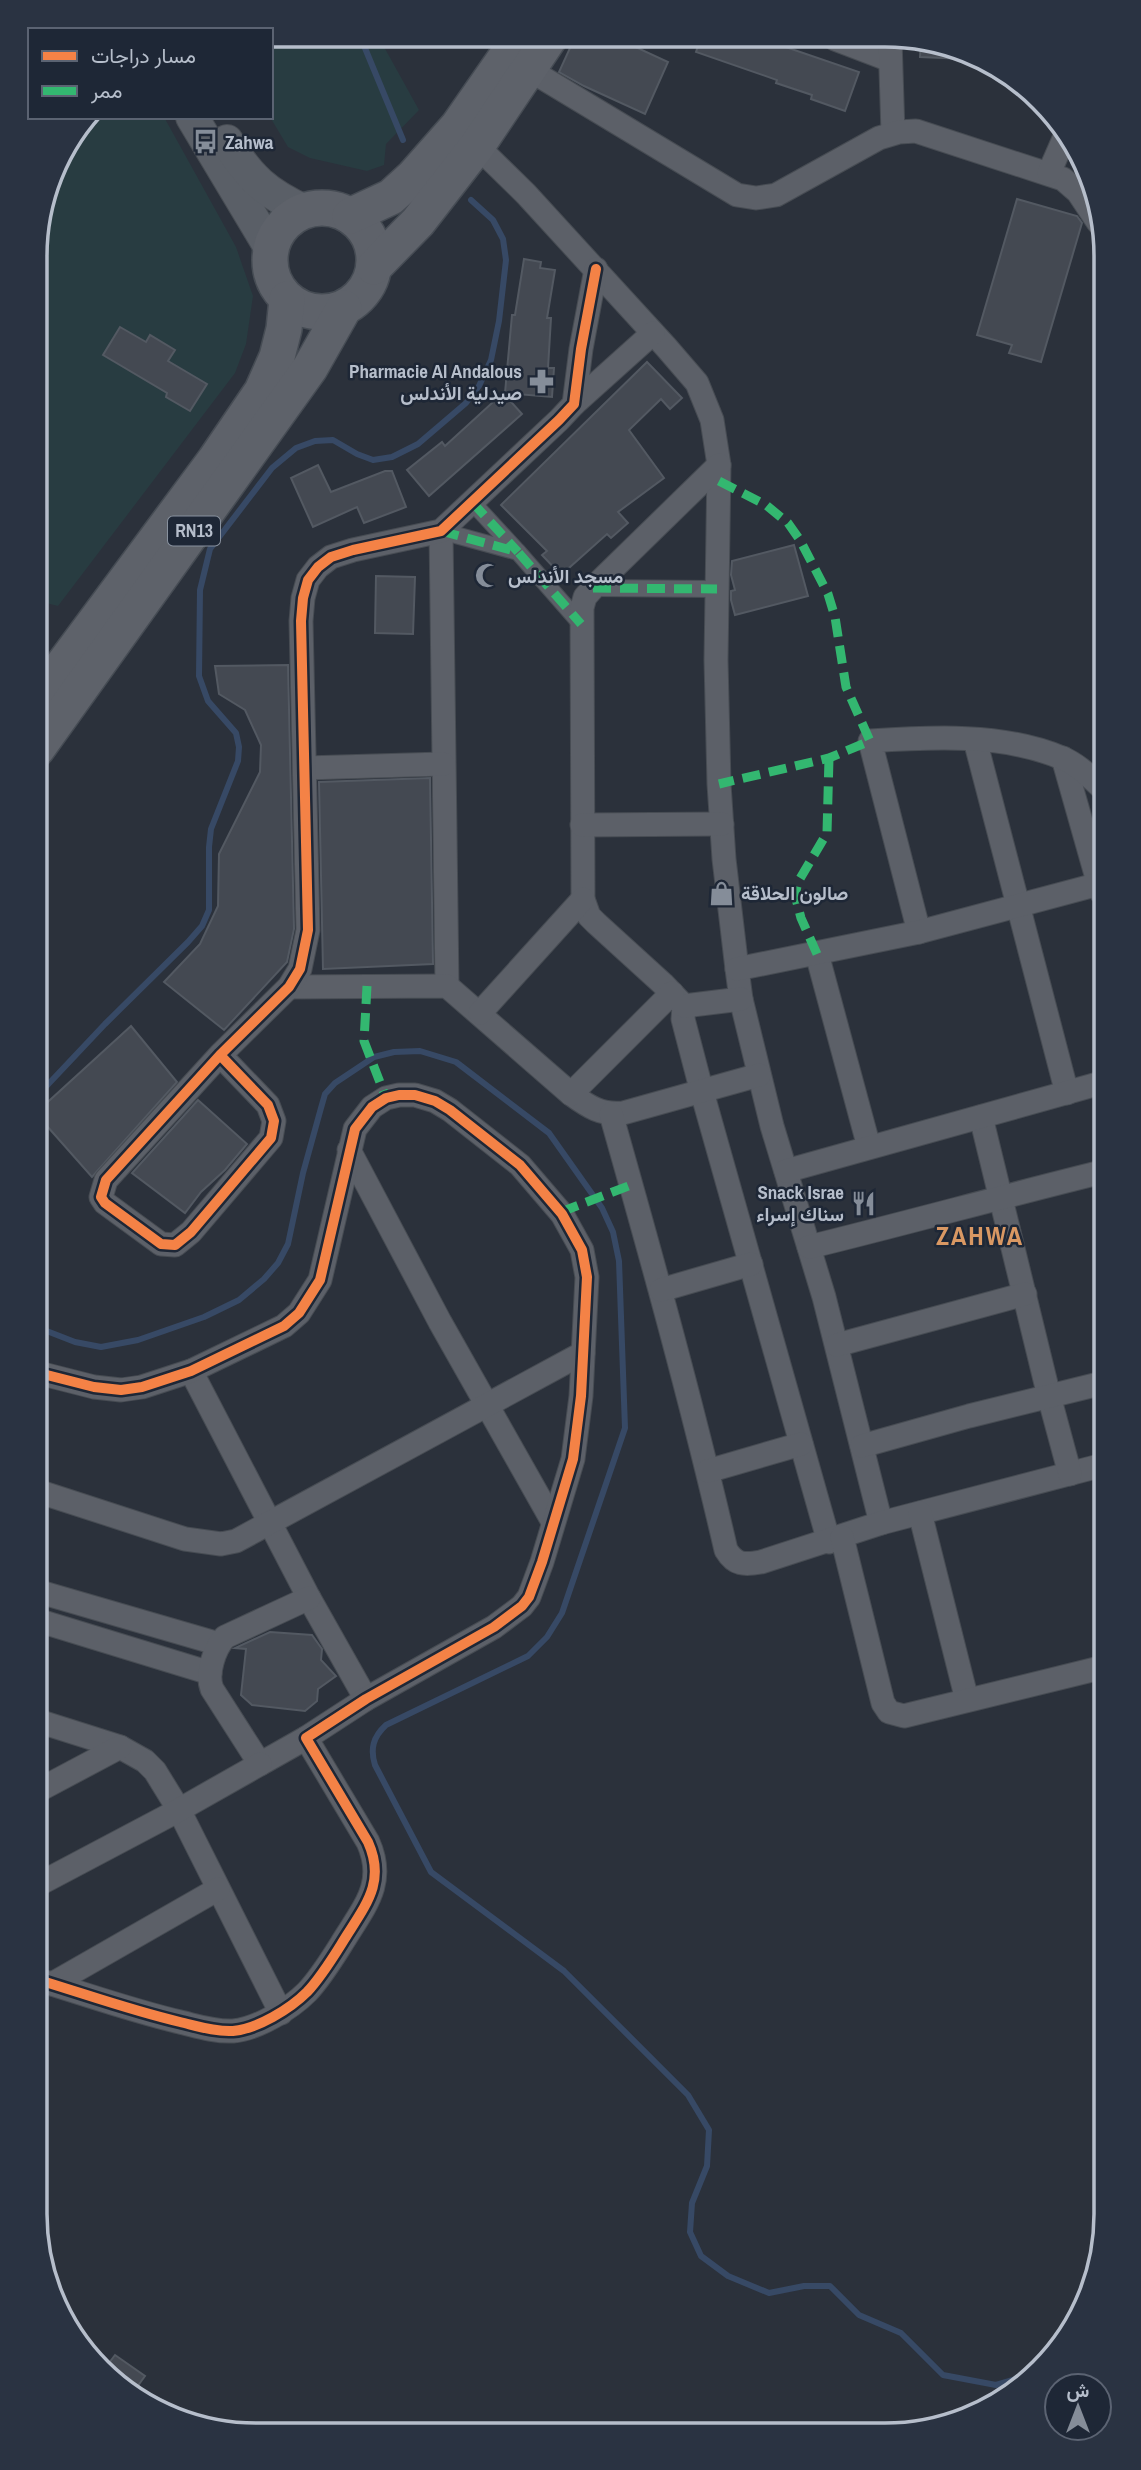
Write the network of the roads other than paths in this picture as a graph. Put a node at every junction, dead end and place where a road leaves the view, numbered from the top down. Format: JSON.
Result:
{"nodes":[{"id":1,"x":890,"y":50,"type":"edge"},
{"id":2,"x":524,"y":53,"type":"edge"},
{"id":3,"x":193,"y":119,"type":"edge"},
{"id":4,"x":214,"y":119,"type":"edge"},
{"id":5,"x":893,"y":133,"type":"junction"},
{"id":6,"x":1061,"y":145,"type":"edge"},
{"id":7,"x":477,"y":146,"type":"junction"},
{"id":8,"x":1049,"y":173,"type":"junction"},
{"id":9,"x":1088,"y":207,"type":"edge"},
{"id":10,"x":305,"y":211,"type":"junction"},
{"id":11,"x":350,"y":216,"type":"junction"},
{"id":12,"x":271,"y":249,"type":"junction"},
{"id":13,"x":374,"y":267,"type":"junction"},
{"id":14,"x":596,"y":270,"type":"junction"},
{"id":15,"x":287,"y":299,"type":"junction"},
{"id":16,"x":344,"y":309,"type":"junction"},
{"id":17,"x":653,"y":333,"type":"junction"},
{"id":18,"x":574,"y":404,"type":"junction"},
{"id":19,"x":719,"y":465,"type":"junction"},
{"id":20,"x":472,"y":502,"type":"junction"},
{"id":21,"x":441,"y":531,"type":"junction"},
{"id":22,"x":518,"y":552,"type":"junction"},
{"id":23,"x":593,"y":588,"type":"junction"},
{"id":24,"x":717,"y":589,"type":"junction"},
{"id":25,"x":581,"y":624,"type":"junction"},
{"id":26,"x":48,"y":685,"type":"edge"},
{"id":27,"x":48,"y":735,"type":"edge"},
{"id":28,"x":975,"y":740,"type":"junction"},
{"id":29,"x":1063,"y":758,"type":"junction"},
{"id":30,"x":443,"y":764,"type":"junction"},
{"id":31,"x":305,"y":768,"type":"junction"},
{"id":32,"x":1094,"y":780,"type":"edge"},
{"id":33,"x":722,"y":824,"type":"junction"},
{"id":34,"x":582,"y":825,"type":"junction"},
{"id":35,"x":1094,"y":866,"type":"edge"},
{"id":36,"x":1094,"y":889,"type":"edge"},
{"id":37,"x":583,"y":899,"type":"junction"},
{"id":38,"x":1018,"y":906,"type":"junction"},
{"id":39,"x":919,"y":932,"type":"junction"},
{"id":40,"x":817,"y":954,"type":"junction"},
{"id":41,"x":737,"y":969,"type":"junction"},
{"id":42,"x":447,"y":986,"type":"junction"},
{"id":43,"x":289,"y":987,"type":"junction"},
{"id":44,"x":741,"y":999,"type":"junction"},
{"id":45,"x":678,"y":1000,"type":"junction"},
{"id":46,"x":480,"y":1013,"type":"junction"},
{"id":47,"x":220,"y":1055,"type":"junction"},
{"id":48,"x":759,"y":1075,"type":"junction"},
{"id":49,"x":1094,"y":1085,"type":"edge"},
{"id":50,"x":702,"y":1092,"type":"junction"},
{"id":51,"x":1067,"y":1093,"type":"junction"},
{"id":52,"x":571,"y":1094,"type":"junction"},
{"id":53,"x":611,"y":1114,"type":"junction"},
{"id":54,"x":981,"y":1117,"type":"junction"},
{"id":55,"x":869,"y":1147,"type":"junction"},
{"id":56,"x":349,"y":1150,"type":"junction"},
{"id":57,"x":786,"y":1171,"type":"junction"},
{"id":58,"x":1094,"y":1174,"type":"edge"},
{"id":59,"x":1000,"y":1196,"type":"junction"},
{"id":60,"x":809,"y":1247,"type":"junction"},
{"id":61,"x":751,"y":1264,"type":"junction"},
{"id":62,"x":661,"y":1290,"type":"junction"},
{"id":63,"x":1025,"y":1294,"type":"junction"},
{"id":64,"x":836,"y":1345,"type":"junction"},
{"id":65,"x":583,"y":1353,"type":"junction"},
{"id":66,"x":191,"y":1371,"type":"junction"},
{"id":67,"x":47,"y":1375,"type":"edge"},
{"id":68,"x":1093,"y":1385,"type":"edge"},
{"id":69,"x":1049,"y":1396,"type":"junction"},
{"id":70,"x":485,"y":1405,"type":"junction"},
{"id":71,"x":801,"y":1444,"type":"junction"},
{"id":72,"x":862,"y":1446,"type":"junction"},
{"id":73,"x":1093,"y":1468,"type":"edge"},
{"id":74,"x":708,"y":1471,"type":"junction"},
{"id":75,"x":1070,"y":1474,"type":"junction"},
{"id":76,"x":47,"y":1494,"type":"edge"},
{"id":77,"x":920,"y":1514,"type":"junction"},
{"id":78,"x":553,"y":1522,"type":"junction"},
{"id":79,"x":271,"y":1523,"type":"junction"},
{"id":80,"x":881,"y":1523,"type":"junction"},
{"id":81,"x":835,"y":1539,"type":"junction"},
{"id":82,"x":47,"y":1594,"type":"edge"},
{"id":83,"x":309,"y":1598,"type":"junction"},
{"id":84,"x":47,"y":1623,"type":"edge"},
{"id":85,"x":219,"y":1644,"type":"junction"},
{"id":86,"x":1093,"y":1670,"type":"edge"},
{"id":87,"x":210,"y":1674,"type":"junction"},
{"id":88,"x":366,"y":1699,"type":"junction"},
{"id":89,"x":967,"y":1700,"type":"junction"},
{"id":90,"x":47,"y":1724,"type":"edge"},
{"id":91,"x":306,"y":1738,"type":"junction"},
{"id":92,"x":120,"y":1746,"type":"junction"},
{"id":93,"x":260,"y":1764,"type":"junction"},
{"id":94,"x":47,"y":1786,"type":"edge"},
{"id":95,"x":179,"y":1810,"type":"junction"},
{"id":96,"x":47,"y":1880,"type":"edge"},
{"id":97,"x":218,"y":1889,"type":"junction"},
{"id":98,"x":47,"y":1983,"type":"edge"},
{"id":99,"x":281,"y":2013,"type":"junction"}],
"edges":[{"from":1,"to":5,"type":"street"},
{"from":2,"to":5,"type":"street"},
{"from":2,"to":7,"type":"main road","number":"RN13"},
{"from":2,"to":11,"type":"main road","number":"RN13"},
{"from":3,"to":12,"type":"main road"},
{"from":4,"to":10,"type":"main road"},
{"from":5,"to":8,"type":"street"},
{"from":6,"to":8,"type":"street"},
{"from":7,"to":13,"type":"main road","number":"RN13"},
{"from":7,"to":14,"type":"street"},
{"from":8,"to":9,"type":"street"},
{"from":10,"to":11,"type":"main road"},
{"from":10,"to":12,"type":"main road"},
{"from":11,"to":13,"type":"main road"},
{"from":12,"to":15,"type":"main road"},
{"from":13,"to":16,"type":"main road","number":"RN13"},
{"from":14,"to":17,"type":"street"},
{"from":14,"to":18,"type":"street"},
{"from":15,"to":16,"type":"main road"},
{"from":15,"to":26,"type":"main road","number":"RN13"},
{"from":16,"to":27,"type":"main road","number":"RN13"},
{"from":17,"to":18,"type":"street"},
{"from":17,"to":19,"type":"street"},
{"from":18,"to":20,"type":"street"},
{"from":19,"to":23,"type":"street"},
{"from":19,"to":24,"type":"street"},
{"from":20,"to":21,"type":"street"},
{"from":20,"to":22,"type":"street"},
{"from":21,"to":22,"type":"street"},
{"from":21,"to":30,"type":"street"},
{"from":21,"to":31,"type":"street"},
{"from":22,"to":25,"type":"street"},
{"from":23,"to":24,"type":"street"},
{"from":23,"to":25,"type":"street"},
{"from":24,"to":33,"type":"street"},
{"from":25,"to":34,"type":"street"},
{"from":28,"to":29,"type":"street"},
{"from":28,"to":38,"type":"street"},
{"from":28,"to":39,"type":"street"},
{"from":29,"to":32,"type":"street"},
{"from":29,"to":35,"type":"street"},
{"from":30,"to":31,"type":"street"},
{"from":30,"to":42,"type":"street"},
{"from":31,"to":43,"type":"street"},
{"from":33,"to":34,"type":"street"},
{"from":33,"to":41,"type":"street"},
{"from":34,"to":37,"type":"street"},
{"from":36,"to":38,"type":"street"},
{"from":37,"to":45,"type":"street"},
{"from":37,"to":46,"type":"street"},
{"from":38,"to":39,"type":"street"},
{"from":38,"to":51,"type":"street"},
{"from":39,"to":40,"type":"street"},
{"from":40,"to":41,"type":"street"},
{"from":40,"to":55,"type":"street"},
{"from":41,"to":44,"type":"street"},
{"from":42,"to":43,"type":"street"},
{"from":42,"to":46,"type":"street"},
{"from":43,"to":47,"type":"street"},
{"from":44,"to":45,"type":"street"},
{"from":44,"to":48,"type":"street"},
{"from":45,"to":50,"type":"street"},
{"from":45,"to":52,"type":"street"},
{"from":46,"to":52,"type":"street"},
{"from":47,"to":47,"type":"street"},
{"from":48,"to":50,"type":"street"},
{"from":48,"to":57,"type":"street"},
{"from":49,"to":51,"type":"street"},
{"from":50,"to":53,"type":"street"},
{"from":50,"to":61,"type":"street"},
{"from":51,"to":54,"type":"street"},
{"from":52,"to":53,"type":"street"},
{"from":53,"to":62,"type":"street"},
{"from":54,"to":55,"type":"street"},
{"from":54,"to":59,"type":"street"},
{"from":55,"to":57,"type":"street"},
{"from":56,"to":65,"type":"street"},
{"from":56,"to":66,"type":"street"},
{"from":56,"to":70,"type":"street"},
{"from":57,"to":60,"type":"street"},
{"from":58,"to":59,"type":"street"},
{"from":59,"to":60,"type":"street"},
{"from":59,"to":63,"type":"street"},
{"from":60,"to":64,"type":"street"},
{"from":61,"to":62,"type":"street"},
{"from":61,"to":71,"type":"street"},
{"from":62,"to":74,"type":"street"},
{"from":63,"to":64,"type":"street"},
{"from":63,"to":69,"type":"street"},
{"from":64,"to":72,"type":"street"},
{"from":65,"to":70,"type":"street"},
{"from":65,"to":78,"type":"street"},
{"from":66,"to":67,"type":"street"},
{"from":66,"to":79,"type":"street"},
{"from":68,"to":69,"type":"street"},
{"from":69,"to":72,"type":"street"},
{"from":69,"to":75,"type":"street"},
{"from":70,"to":78,"type":"street"},
{"from":70,"to":79,"type":"street"},
{"from":71,"to":74,"type":"street"},
{"from":71,"to":81,"type":"street"},
{"from":72,"to":80,"type":"street"},
{"from":73,"to":75,"type":"street"},
{"from":74,"to":81,"type":"street"},
{"from":75,"to":77,"type":"street"},
{"from":76,"to":79,"type":"street"},
{"from":77,"to":80,"type":"street"},
{"from":77,"to":89,"type":"street"},
{"from":78,"to":88,"type":"street"},
{"from":79,"to":83,"type":"street"},
{"from":80,"to":81,"type":"street"},
{"from":81,"to":89,"type":"street"},
{"from":82,"to":85,"type":"street"},
{"from":83,"to":85,"type":"street"},
{"from":83,"to":88,"type":"street"},
{"from":84,"to":87,"type":"street"},
{"from":85,"to":87,"type":"street"},
{"from":86,"to":89,"type":"street"},
{"from":87,"to":93,"type":"street"},
{"from":88,"to":91,"type":"street"},
{"from":90,"to":92,"type":"street"},
{"from":91,"to":93,"type":"street"},
{"from":91,"to":99,"type":"street"},
{"from":92,"to":94,"type":"street"},
{"from":92,"to":95,"type":"street"},
{"from":93,"to":95,"type":"street"},
{"from":95,"to":96,"type":"street"},
{"from":95,"to":97,"type":"street"},
{"from":97,"to":98,"type":"street"},
{"from":97,"to":99,"type":"street"},
{"from":98,"to":99,"type":"street"}]}
